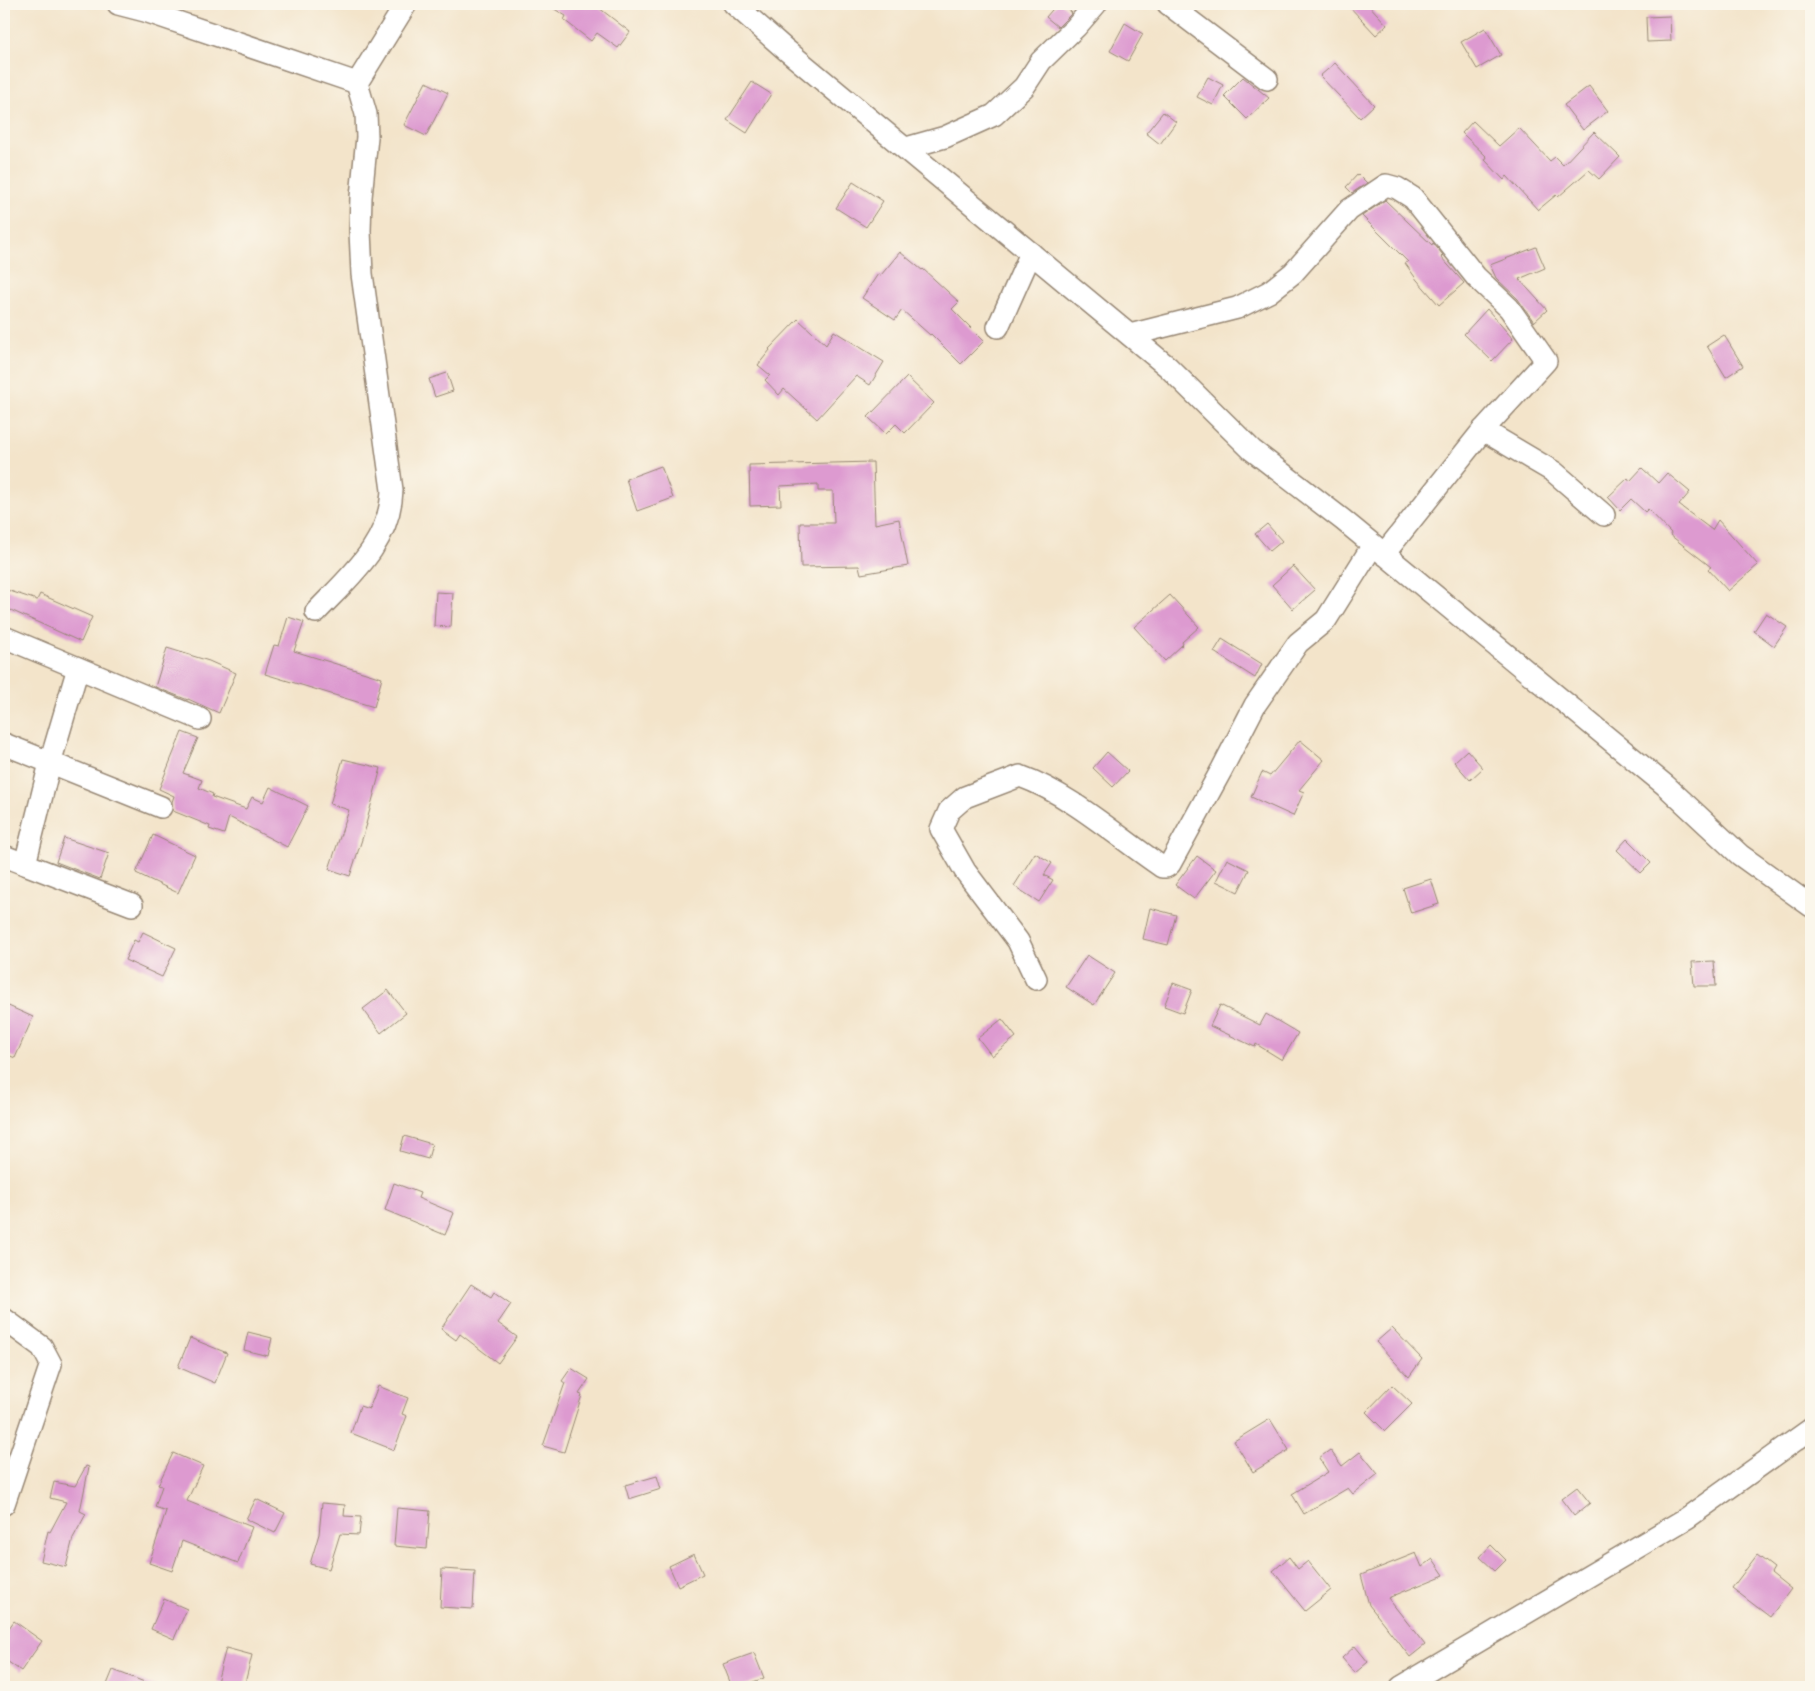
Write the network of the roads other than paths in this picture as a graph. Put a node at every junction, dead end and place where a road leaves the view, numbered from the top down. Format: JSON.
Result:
{"nodes":[{"id":1,"x":118,"y":4,"type":"edge"},
{"id":2,"x":406,"y":4,"type":"edge"},
{"id":3,"x":734,"y":4,"type":"edge"},
{"id":4,"x":1096,"y":4,"type":"edge"},
{"id":5,"x":1168,"y":4,"type":"edge"},
{"id":6,"x":1267,"y":79,"type":"dead end"},
{"id":7,"x":357,"y":83,"type":"junction"},
{"id":8,"x":906,"y":148,"type":"junction"},
{"id":9,"x":1031,"y":253,"type":"junction"},
{"id":10,"x":998,"y":327,"type":"dead end"},
{"id":11,"x":1130,"y":335,"type":"junction"},
{"id":12,"x":1484,"y":430,"type":"junction"},
{"id":13,"x":1604,"y":515,"type":"dead end"},
{"id":14,"x":1378,"y":549,"type":"junction"},
{"id":15,"x":316,"y":612,"type":"dead end"},
{"id":16,"x":4,"y":638,"type":"edge"},
{"id":17,"x":78,"y":668,"type":"junction"},
{"id":18,"x":200,"y":719,"type":"dead end"},
{"id":19,"x":4,"y":744,"type":"edge"},
{"id":20,"x":50,"y":763,"type":"junction"},
{"id":21,"x":162,"y":807,"type":"dead end"},
{"id":22,"x":4,"y":856,"type":"edge"},
{"id":23,"x":25,"y":864,"type":"junction"},
{"id":24,"x":132,"y":905,"type":"dead end"},
{"id":25,"x":1811,"y":906,"type":"edge"},
{"id":26,"x":1036,"y":979,"type":"dead end"},
{"id":27,"x":4,"y":1319,"type":"edge"},
{"id":28,"x":1811,"y":1428,"type":"edge"},
{"id":29,"x":4,"y":1504,"type":"edge"},
{"id":30,"x":1401,"y":1687,"type":"edge"}],
"edges":[{"from":1,"to":7,"type":"street"},
{"from":2,"to":7,"type":"street"},
{"from":3,"to":8,"type":"street"},
{"from":4,"to":8,"type":"street"},
{"from":5,"to":6,"type":"street"},
{"from":7,"to":15,"type":"street"},
{"from":8,"to":9,"type":"street"},
{"from":9,"to":10,"type":"street"},
{"from":9,"to":11,"type":"street"},
{"from":11,"to":12,"type":"street"},
{"from":11,"to":14,"type":"street"},
{"from":12,"to":13,"type":"street"},
{"from":12,"to":14,"type":"street"},
{"from":14,"to":25,"type":"street"},
{"from":14,"to":26,"type":"street"},
{"from":16,"to":17,"type":"street"},
{"from":17,"to":18,"type":"street"},
{"from":17,"to":20,"type":"street"},
{"from":19,"to":20,"type":"street"},
{"from":20,"to":21,"type":"street"},
{"from":20,"to":23,"type":"street"},
{"from":22,"to":23,"type":"street"},
{"from":23,"to":24,"type":"street"},
{"from":27,"to":29,"type":"street"},
{"from":28,"to":30,"type":"street"}]}
